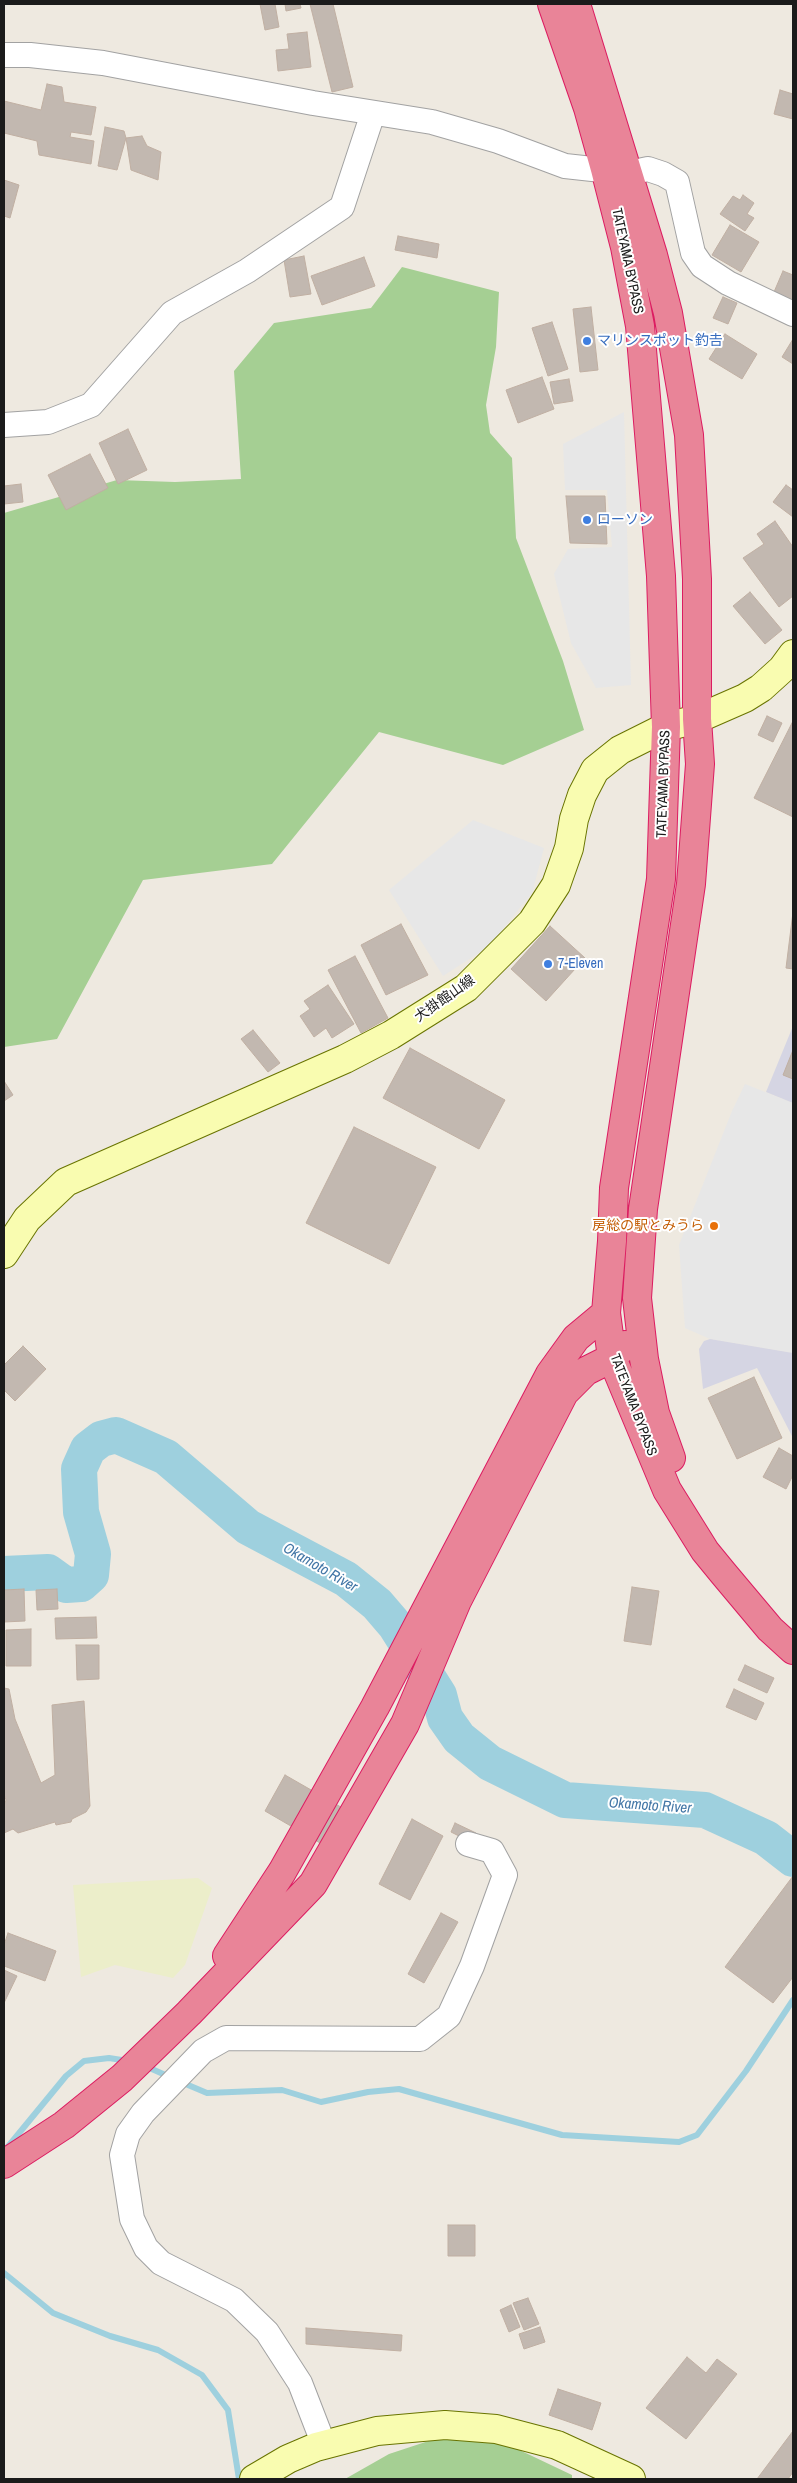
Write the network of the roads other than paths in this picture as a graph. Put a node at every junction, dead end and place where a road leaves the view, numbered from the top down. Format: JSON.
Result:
{"nodes":[{"id":1,"x":552,"y":4,"type":"edge"},
{"id":2,"x":576,"y":4,"type":"edge"},
{"id":3,"x":4,"y":55,"type":"edge"},
{"id":4,"x":373,"y":113,"type":"junction"},
{"id":5,"x":617,"y":171,"type":"junction"},
{"id":6,"x":793,"y":314,"type":"edge"},
{"id":7,"x":4,"y":425,"type":"edge"},
{"id":8,"x":793,"y":654,"type":"edge"},
{"id":9,"x":697,"y":719,"type":"junction"},
{"id":10,"x":666,"y":728,"type":"junction"},
{"id":11,"x":4,"y":1254,"type":"edge"},
{"id":12,"x":606,"y":1313,"type":"junction"},
{"id":13,"x":640,"y":1330,"type":"junction"},
{"id":14,"x":612,"y":1358,"type":"junction"},
{"id":15,"x":705,"y":1550,"type":"junction"},
{"id":16,"x":447,"y":1595,"type":"junction"},
{"id":17,"x":793,"y":1650,"type":"edge"},
{"id":18,"x":468,"y":1844,"type":"dead end"},
{"id":19,"x":189,"y":2013,"type":"junction"},
{"id":20,"x":4,"y":2164,"type":"edge"},
{"id":21,"x":324,"y":2445,"type":"junction"},
{"id":22,"x":254,"y":2479,"type":"edge"},
{"id":23,"x":631,"y":2479,"type":"edge"}],
"edges":[{"from":1,"to":5,"type":"highway","name":"TATEYAMA BYPASS"},
{"from":2,"to":5,"type":"highway","name":"TATEYAMA BYPASS"},
{"from":3,"to":4,"type":"street"},
{"from":4,"to":5,"type":"street"},
{"from":4,"to":7,"type":"street"},
{"from":5,"to":6,"type":"street"},
{"from":5,"to":9,"type":"highway","name":"TATEYAMA BYPASS"},
{"from":5,"to":10,"type":"highway","name":"TATEYAMA BYPASS"},
{"from":8,"to":9,"type":"main road","name":"犬掛館山線"},
{"from":9,"to":10,"type":"main road","name":"犬掛館山線"},
{"from":9,"to":13,"type":"highway","name":"TATEYAMA BYPASS"},
{"from":10,"to":11,"type":"main road","name":"犬掛館山線"},
{"from":10,"to":12,"type":"highway","name":"TATEYAMA BYPASS"},
{"from":12,"to":13,"type":"highway"},
{"from":12,"to":14,"type":"highway","name":"TATEYAMA BYPASS"},
{"from":12,"to":16,"type":"highway"},
{"from":13,"to":14,"type":"highway"},
{"from":13,"to":15,"type":"highway","name":"TATEYAMA BYPASS"},
{"from":14,"to":15,"type":"highway","name":"TATEYAMA BYPASS"},
{"from":14,"to":16,"type":"highway"},
{"from":15,"to":17,"type":"highway","name":"TATEYAMA BYPASS"},
{"from":16,"to":19,"type":"highway"},
{"from":16,"to":19,"type":"highway"},
{"from":18,"to":21,"type":"street"},
{"from":19,"to":20,"type":"highway"},
{"from":21,"to":22,"type":"main road"},
{"from":21,"to":23,"type":"main road"}]}
